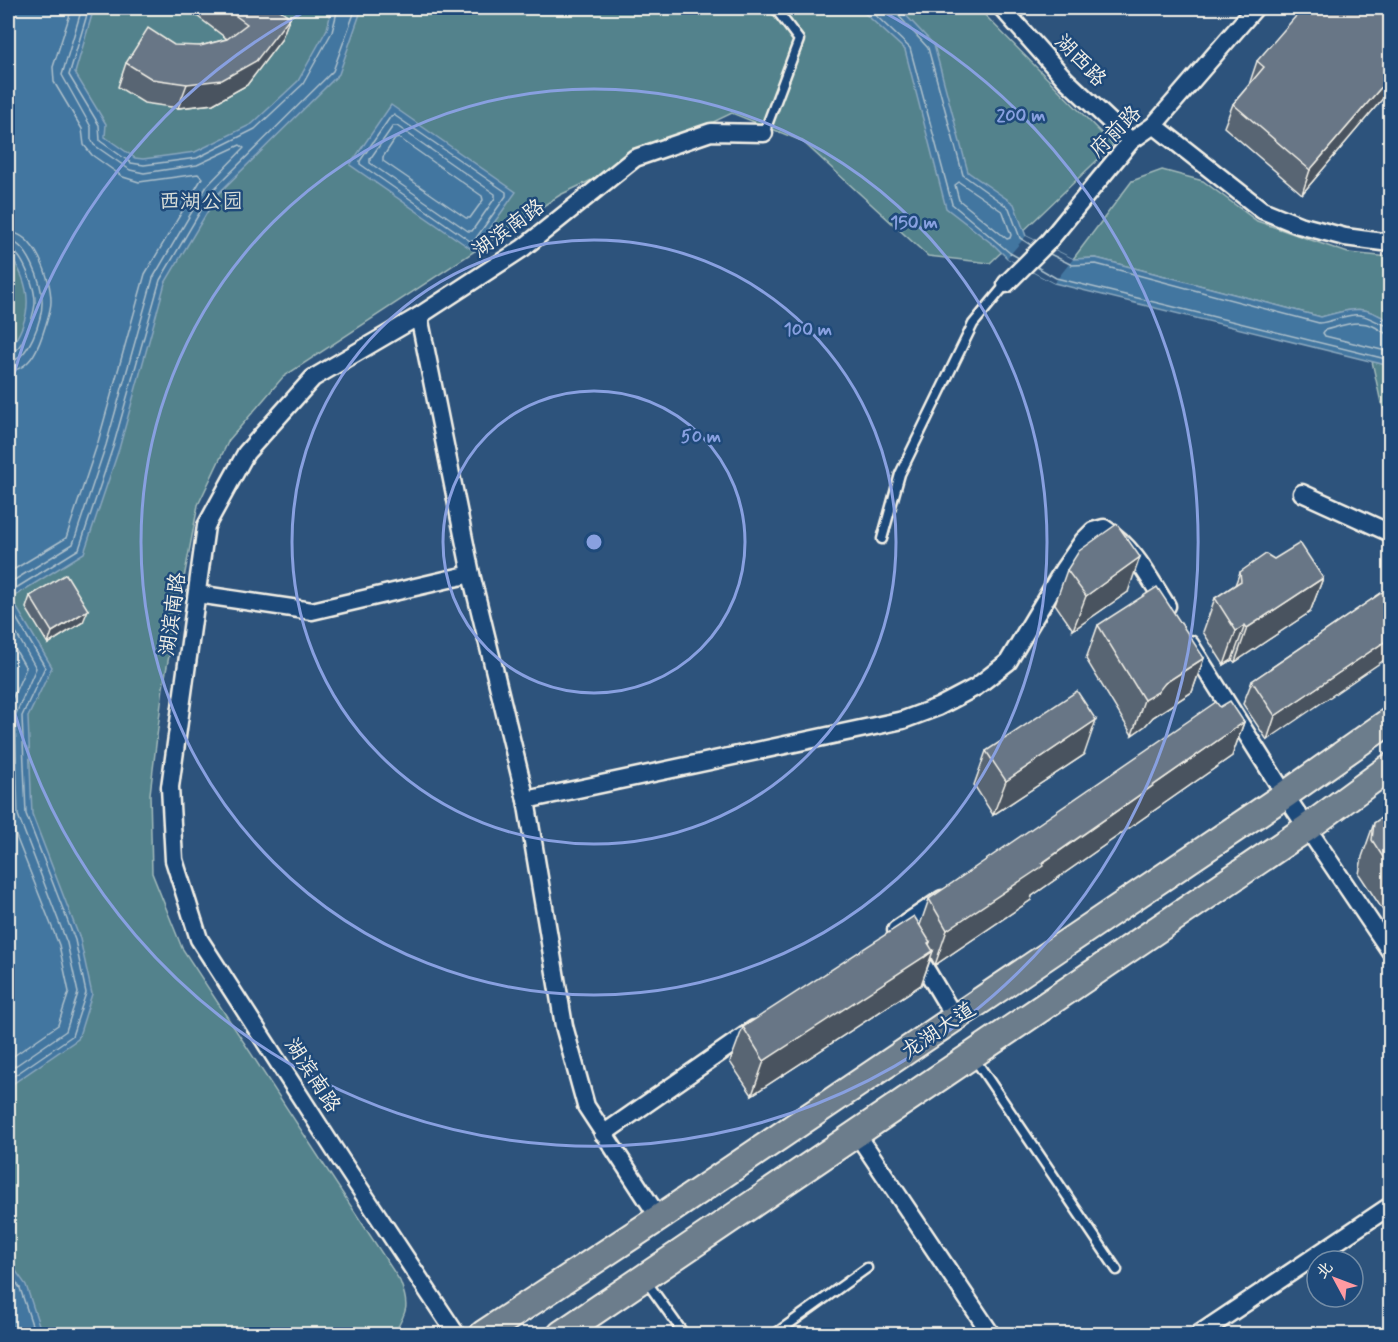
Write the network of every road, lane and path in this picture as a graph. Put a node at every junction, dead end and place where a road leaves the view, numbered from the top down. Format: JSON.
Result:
{"nodes":[{"id":1,"x":775,"y":8,"type":"edge"},
{"id":2,"x":1002,"y":8,"type":"edge"},
{"id":3,"x":1255,"y":8,"type":"edge"},
{"id":4,"x":1154,"y":125,"type":"junction"},
{"id":5,"x":764,"y":133,"type":"joint"},
{"id":6,"x":1131,"y":141,"type":"junction"},
{"id":7,"x":1390,"y":243,"type":"edge"},
{"id":8,"x":1006,"y":284,"type":"joint"},
{"id":9,"x":419,"y":316,"type":"junction"},
{"id":10,"x":1302,"y":493,"type":"dead end"},
{"id":11,"x":1390,"y":533,"type":"edge"},
{"id":12,"x":882,"y":538,"type":"dead end"},
{"id":13,"x":471,"y":574,"type":"junction"},
{"id":14,"x":197,"y":594,"type":"junction"},
{"id":15,"x":1172,"y":615,"type":"edge"},
{"id":16,"x":1184,"y":635,"type":"edge"},
{"id":17,"x":1390,"y":721,"type":"edge"},
{"id":18,"x":1390,"y":767,"type":"edge"},
{"id":19,"x":1285,"y":795,"type":"junction"},
{"id":20,"x":526,"y":800,"type":"junction"},
{"id":21,"x":1307,"y":828,"type":"junction"},
{"id":22,"x":958,"y":888,"type":"edge"},
{"id":23,"x":900,"y":927,"type":"junction"},
{"id":24,"x":881,"y":941,"type":"edge"},
{"id":25,"x":1390,"y":951,"type":"edge"},
{"id":26,"x":955,"y":1018,"type":"junction"},
{"id":27,"x":766,"y":1021,"type":"edge"},
{"id":28,"x":972,"y":1056,"type":"junction"},
{"id":29,"x":603,"y":1134,"type":"junction"},
{"id":30,"x":857,"y":1134,"type":"junction"},
{"id":31,"x":1390,"y":1206,"type":"edge"},
{"id":32,"x":659,"y":1218,"type":"junction"},
{"id":33,"x":867,"y":1268,"type":"dead end"},
{"id":34,"x":1116,"y":1270,"type":"dead end"},
{"id":35,"x":644,"y":1278,"type":"junction"},
{"id":36,"x":456,"y":1335,"type":"edge"},
{"id":37,"x":483,"y":1335,"type":"edge"},
{"id":38,"x":561,"y":1335,"type":"edge"},
{"id":39,"x":684,"y":1335,"type":"edge"},
{"id":40,"x":775,"y":1335,"type":"edge"},
{"id":41,"x":991,"y":1335,"type":"edge"},
{"id":42,"x":1199,"y":1335,"type":"edge"}],
"edges":[{"from":1,"to":5,"type":"lane"},
{"from":2,"to":6,"type":"street","name":"湖西路"},
{"from":3,"to":4,"type":"street","name":"府前路"},
{"from":4,"to":6,"type":"street","name":"府前路"},
{"from":4,"to":7,"type":"street"},
{"from":5,"to":9,"type":"street","name":"湖滨南路"},
{"from":6,"to":8,"type":"street","name":"府前路"},
{"from":8,"to":12,"type":"lane"},
{"from":9,"to":13,"type":"street"},
{"from":9,"to":14,"type":"street","name":"湖滨南路"},
{"from":10,"to":11,"type":"street"},
{"from":13,"to":14,"type":"street"},
{"from":13,"to":20,"type":"street"},
{"from":14,"to":36,"type":"street","name":"湖滨南路"},
{"from":15,"to":20,"type":"street"},
{"from":16,"to":19,"type":"street"},
{"from":17,"to":19,"type":"main road","name":"龙湖大道"},
{"from":18,"to":21,"type":"main road","name":"龙湖大道"},
{"from":19,"to":21,"type":"street"},
{"from":19,"to":26,"type":"main road","name":"龙湖大道"},
{"from":20,"to":29,"type":"street"},
{"from":21,"to":25,"type":"street"},
{"from":21,"to":28,"type":"main road","name":"龙湖大道"},
{"from":22,"to":23,"type":"street"},
{"from":23,"to":24,"type":"street"},
{"from":23,"to":26,"type":"street"},
{"from":26,"to":32,"type":"main road","name":"龙湖大道"},
{"from":27,"to":29,"type":"street"},
{"from":28,"to":30,"type":"main road","name":"龙湖大道"},
{"from":28,"to":34,"type":"lane"},
{"from":29,"to":32,"type":"street"},
{"from":30,"to":35,"type":"main road","name":"龙湖大道"},
{"from":30,"to":41,"type":"street"},
{"from":31,"to":42,"type":"street"},
{"from":32,"to":37,"type":"main road","name":"龙湖大道"},
{"from":33,"to":40,"type":"lane"},
{"from":35,"to":38,"type":"main road","name":"龙湖大道"},
{"from":35,"to":39,"type":"lane"}]}
